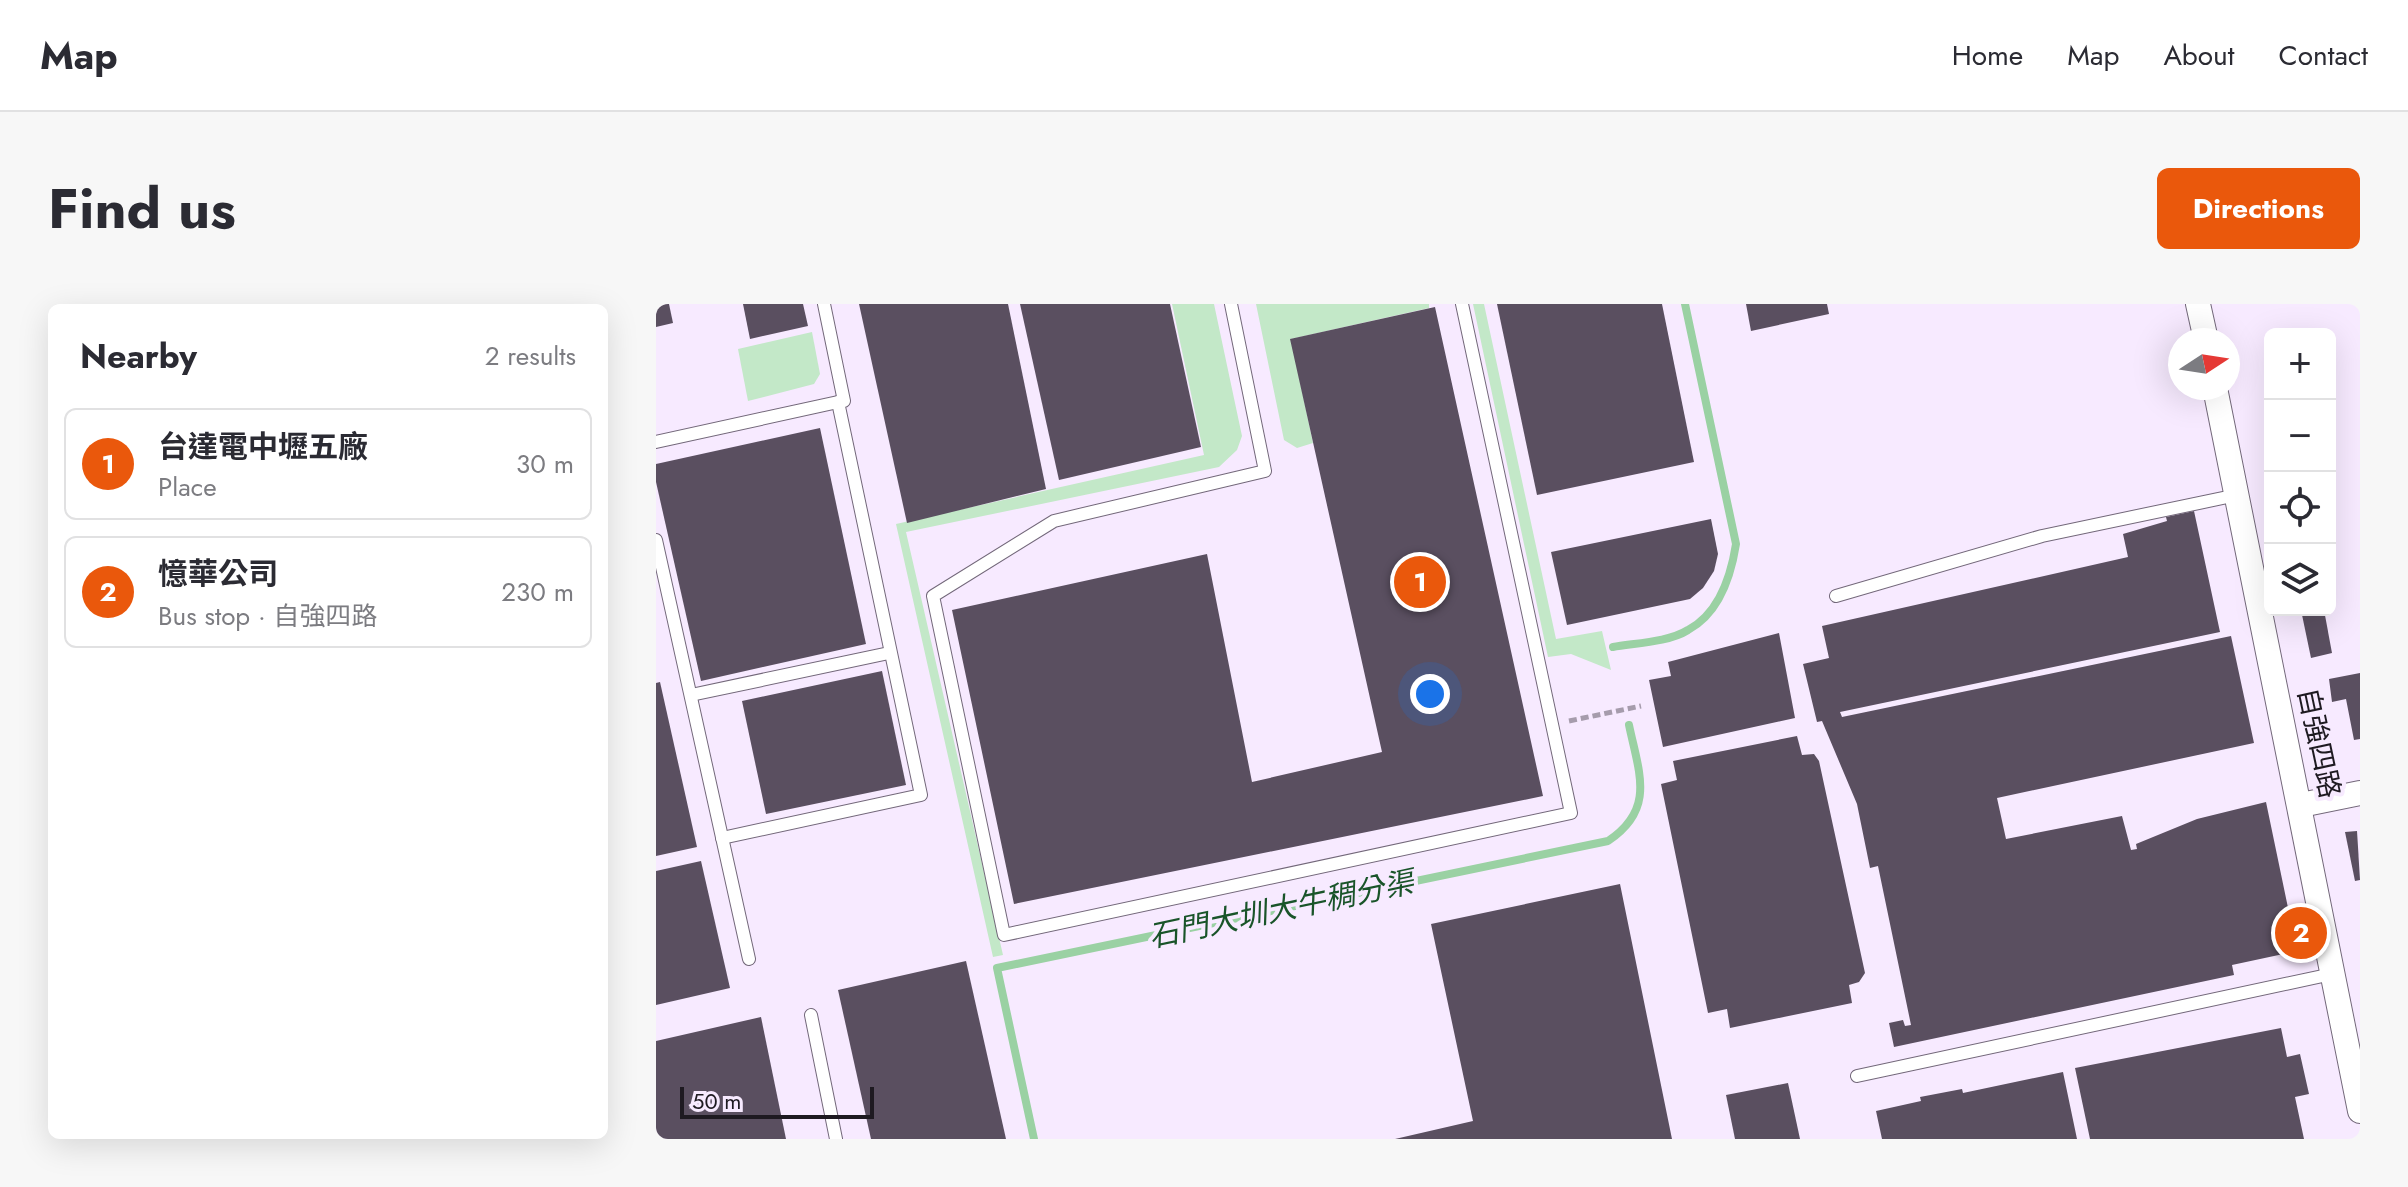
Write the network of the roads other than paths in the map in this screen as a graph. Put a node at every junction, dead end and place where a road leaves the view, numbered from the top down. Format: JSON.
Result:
{"nodes":[{"id":1,"x":824,"y":304,"type":"edge"},
{"id":2,"x":1231,"y":304,"type":"edge"},
{"id":3,"x":1462,"y":304,"type":"edge"},
{"id":4,"x":2198,"y":304,"type":"edge"},
{"id":5,"x":2203,"y":328,"type":"edge"},
{"id":6,"x":2217,"y":400,"type":"edge"},
{"id":7,"x":838,"y":402,"type":"junction"},
{"id":8,"x":656,"y":442,"type":"edge"},
{"id":9,"x":2237,"y":495,"type":"junction"},
{"id":10,"x":656,"y":540,"type":"edge"},
{"id":11,"x":1836,"y":596,"type":"dead end"},
{"id":12,"x":889,"y":653,"type":"junction"},
{"id":13,"x":691,"y":695,"type":"junction"},
{"id":14,"x":2360,"y":793,"type":"edge"},
{"id":15,"x":2301,"y":805,"type":"junction"},
{"id":16,"x":722,"y":838,"type":"junction"},
{"id":17,"x":749,"y":959,"type":"dead end"},
{"id":18,"x":2332,"y":974,"type":"junction"},
{"id":19,"x":811,"y":1015,"type":"dead end"},
{"id":20,"x":1857,"y":1076,"type":"dead end"},
{"id":21,"x":2360,"y":1111,"type":"edge"},
{"id":22,"x":836,"y":1139,"type":"edge"}],
"edges":[{"from":1,"to":7,"type":"lane"},
{"from":2,"to":3,"type":"lane"},
{"from":4,"to":5,"type":"street"},
{"from":6,"to":9,"type":"street","name":"自強四路"},
{"from":7,"to":8,"type":"lane"},
{"from":7,"to":12,"type":"lane"},
{"from":9,"to":11,"type":"lane"},
{"from":9,"to":15,"type":"street","name":"自強四路"},
{"from":10,"to":13,"type":"lane"},
{"from":12,"to":13,"type":"lane"},
{"from":12,"to":16,"type":"lane"},
{"from":13,"to":16,"type":"lane"},
{"from":14,"to":15,"type":"street"},
{"from":15,"to":18,"type":"street","name":"自強四路"},
{"from":16,"to":17,"type":"lane"},
{"from":18,"to":20,"type":"lane"},
{"from":18,"to":21,"type":"street","name":"自強四路"},
{"from":19,"to":22,"type":"lane"}]}
